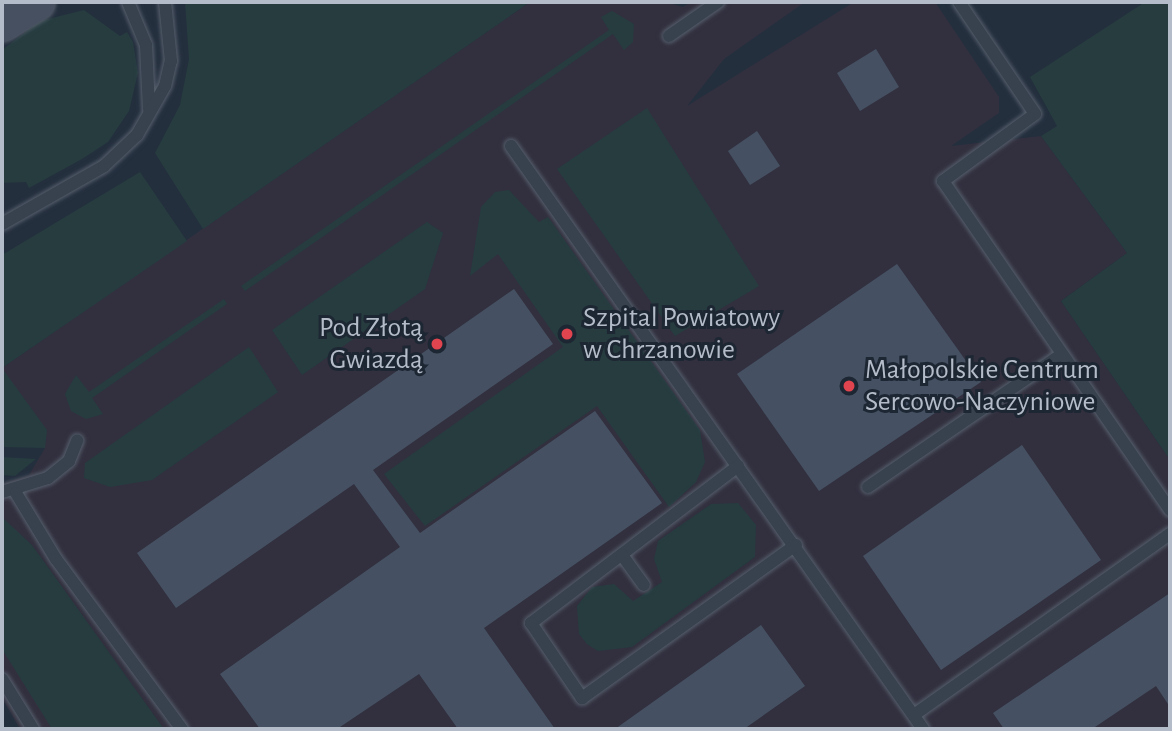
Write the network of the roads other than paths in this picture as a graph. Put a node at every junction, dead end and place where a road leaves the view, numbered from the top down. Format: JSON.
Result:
{"nodes":[{"id":1,"x":35,"y":2,"type":"edge"},
{"id":2,"x":128,"y":2,"type":"edge"},
{"id":3,"x":164,"y":2,"type":"edge"},
{"id":4,"x":718,"y":2,"type":"edge"},
{"id":5,"x":959,"y":2,"type":"edge"},
{"id":6,"x":2,"y":22,"type":"edge"},
{"id":7,"x":669,"y":36,"type":"dead end"},
{"id":8,"x":149,"y":109,"type":"junction"},
{"id":9,"x":511,"y":146,"type":"dead end"},
{"id":10,"x":2,"y":225,"type":"edge"},
{"id":11,"x":1059,"y":356,"type":"junction"},
{"id":12,"x":77,"y":441,"type":"dead end"},
{"id":13,"x":738,"y":466,"type":"junction"},
{"id":14,"x":868,"y":487,"type":"dead end"},
{"id":15,"x":2,"y":492,"type":"edge"},
{"id":16,"x":16,"y":493,"type":"junction"},
{"id":17,"x":1170,"y":510,"type":"edge"},
{"id":18,"x":1170,"y":534,"type":"edge"},
{"id":19,"x":796,"y":545,"type":"junction"},
{"id":20,"x":622,"y":555,"type":"junction"},
{"id":21,"x":644,"y":585,"type":"dead end"},
{"id":22,"x":2,"y":679,"type":"edge"},
{"id":23,"x":914,"y":715,"type":"junction"},
{"id":24,"x":33,"y":729,"type":"edge"},
{"id":25,"x":182,"y":729,"type":"edge"},
{"id":26,"x":923,"y":729,"type":"edge"}],
"edges":[{"from":1,"to":6,"type":"main road"},
{"from":2,"to":8,"type":"lane"},
{"from":3,"to":8,"type":"lane"},
{"from":4,"to":7,"type":"lane"},
{"from":5,"to":11,"type":"lane"},
{"from":8,"to":10,"type":"lane"},
{"from":9,"to":13,"type":"lane"},
{"from":11,"to":14,"type":"lane"},
{"from":11,"to":17,"type":"lane"},
{"from":12,"to":16,"type":"lane"},
{"from":13,"to":19,"type":"lane"},
{"from":13,"to":20,"type":"lane"},
{"from":15,"to":16,"type":"lane"},
{"from":16,"to":25,"type":"lane"},
{"from":18,"to":23,"type":"lane"},
{"from":19,"to":20,"type":"lane"},
{"from":19,"to":23,"type":"lane"},
{"from":20,"to":21,"type":"lane"},
{"from":22,"to":24,"type":"lane"},
{"from":23,"to":26,"type":"lane"}]}
